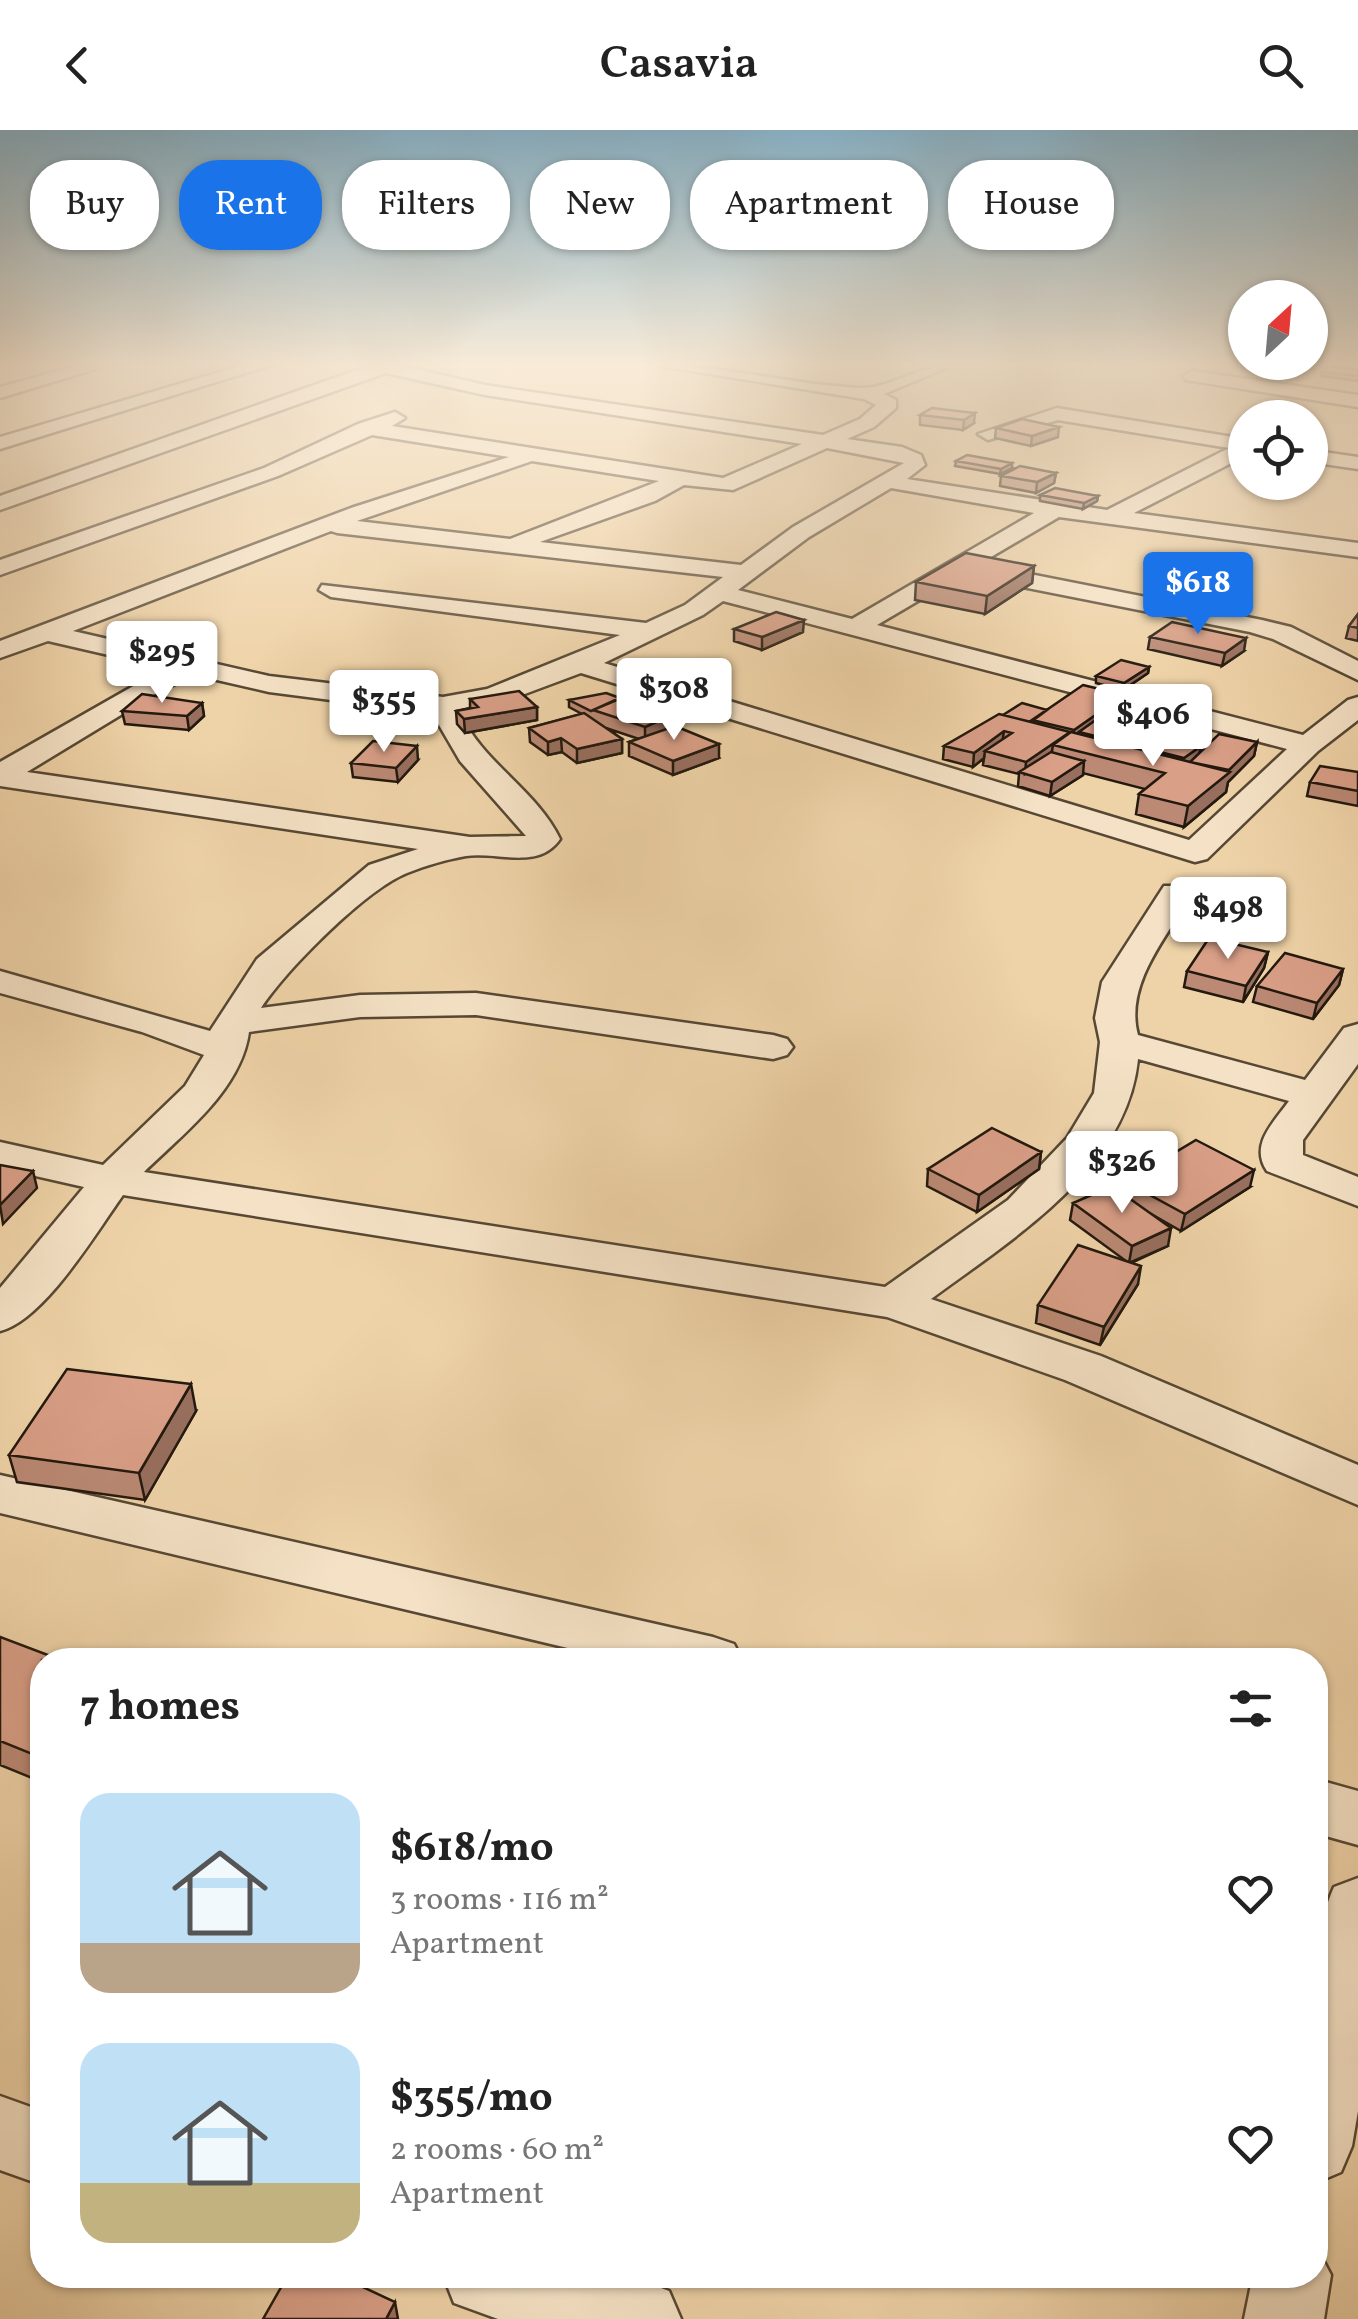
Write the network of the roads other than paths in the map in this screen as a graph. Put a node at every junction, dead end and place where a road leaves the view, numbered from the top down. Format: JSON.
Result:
{"nodes":[{"id":1,"x":97,"y":468,"type":"edge"},
{"id":2,"x":279,"y":468,"type":"edge"},
{"id":3,"x":498,"y":468,"type":"edge"},
{"id":4,"x":606,"y":468,"type":"edge"},
{"id":5,"x":767,"y":468,"type":"edge"},
{"id":6,"x":909,"y":468,"type":"edge"},
{"id":7,"x":1204,"y":468,"type":"edge"},
{"id":8,"x":676,"y":480,"type":"junction"},
{"id":9,"x":886,"y":482,"type":"junction"},
{"id":10,"x":0,"y":503,"type":"edge"},
{"id":11,"x":1054,"y":510,"type":"junction"},
{"id":12,"x":1110,"y":517,"type":"junction"},
{"id":13,"x":328,"y":525,"type":"junction"},
{"id":14,"x":503,"y":547,"type":"junction"},
{"id":15,"x":1358,"y":550,"type":"edge"},
{"id":16,"x":0,"y":568,"type":"edge"},
{"id":17,"x":959,"y":568,"type":"junction"},
{"id":18,"x":742,"y":572,"type":"junction"},
{"id":19,"x":331,"y":590,"type":"dead end"},
{"id":20,"x":722,"y":593,"type":"junction"},
{"id":21,"x":858,"y":626,"type":"junction"},
{"id":22,"x":648,"y":631,"type":"junction"},
{"id":23,"x":48,"y":633,"type":"junction"},
{"id":24,"x":0,"y":650,"type":"edge"},
{"id":25,"x":580,"y":664,"type":"junction"},
{"id":26,"x":192,"y":667,"type":"junction"},
{"id":27,"x":1358,"y":672,"type":"edge"},
{"id":28,"x":443,"y":705,"type":"junction"},
{"id":29,"x":1358,"y":706,"type":"edge"},
{"id":30,"x":1308,"y":744,"type":"junction"},
{"id":31,"x":0,"y":776,"type":"edge"},
{"id":32,"x":470,"y":847,"type":"junction"},
{"id":33,"x":1176,"y":893,"type":"dead end"},
{"id":34,"x":0,"y":982,"type":"edge"},
{"id":35,"x":1358,"y":1036,"type":"edge"},
{"id":36,"x":229,"y":1037,"type":"junction"},
{"id":37,"x":1120,"y":1042,"type":"junction"},
{"id":38,"x":774,"y":1047,"type":"dead end"},
{"id":39,"x":1312,"y":1095,"type":"junction"},
{"id":40,"x":0,"y":1155,"type":"edge"},
{"id":41,"x":112,"y":1180,"type":"junction"},
{"id":42,"x":1358,"y":1193,"type":"edge"},
{"id":43,"x":894,"y":1303,"type":"junction"},
{"id":44,"x":0,"y":1316,"type":"edge"},
{"id":45,"x":1358,"y":1486,"type":"edge"},
{"id":46,"x":0,"y":1494,"type":"edge"},
{"id":47,"x":664,"y":1648,"type":"edge"},
{"id":48,"x":1328,"y":1810,"type":"edge"},
{"id":49,"x":1358,"y":1818,"type":"edge"},
{"id":50,"x":1358,"y":1908,"type":"edge"},
{"id":51,"x":1328,"y":2074,"type":"edge"},
{"id":52,"x":0,"y":2133,"type":"edge"},
{"id":53,"x":30,"y":2144,"type":"edge"},
{"id":54,"x":529,"y":2288,"type":"edge"},
{"id":55,"x":1290,"y":2288,"type":"edge"},
{"id":56,"x":641,"y":2319,"type":"edge"},
{"id":57,"x":1284,"y":2319,"type":"edge"}],
"edges":[{"from":1,"to":10,"type":"street"},
{"from":2,"to":16,"type":"street"},
{"from":3,"to":13,"type":"street"},
{"from":4,"to":8,"type":"street"},
{"from":5,"to":8,"type":"street"},
{"from":6,"to":9,"type":"street"},
{"from":7,"to":12,"type":"street"},
{"from":8,"to":14,"type":"street"},
{"from":9,"to":11,"type":"street"},
{"from":9,"to":18,"type":"street"},
{"from":11,"to":12,"type":"street"},
{"from":11,"to":17,"type":"street"},
{"from":12,"to":15,"type":"street"},
{"from":13,"to":14,"type":"street"},
{"from":13,"to":23,"type":"street"},
{"from":14,"to":18,"type":"street"},
{"from":17,"to":21,"type":"street"},
{"from":17,"to":27,"type":"street"},
{"from":18,"to":20,"type":"street"},
{"from":19,"to":22,"type":"street"},
{"from":20,"to":21,"type":"street"},
{"from":20,"to":22,"type":"street"},
{"from":21,"to":30,"type":"street"},
{"from":22,"to":25,"type":"street"},
{"from":23,"to":24,"type":"street"},
{"from":23,"to":26,"type":"street"},
{"from":25,"to":28,"type":"street"},
{"from":25,"to":30,"type":"street"},
{"from":26,"to":28,"type":"street"},
{"from":26,"to":31,"type":"street"},
{"from":28,"to":32,"type":"street"},
{"from":29,"to":30,"type":"street"},
{"from":31,"to":32,"type":"street"},
{"from":32,"to":36,"type":"street"},
{"from":33,"to":37,"type":"street"},
{"from":34,"to":36,"type":"street"},
{"from":35,"to":39,"type":"street"},
{"from":36,"to":38,"type":"street"},
{"from":36,"to":41,"type":"street"},
{"from":37,"to":39,"type":"street"},
{"from":37,"to":43,"type":"street"},
{"from":39,"to":42,"type":"street"},
{"from":40,"to":41,"type":"street"},
{"from":41,"to":43,"type":"street"},
{"from":41,"to":44,"type":"street"},
{"from":43,"to":45,"type":"street"},
{"from":46,"to":47,"type":"street"},
{"from":48,"to":49,"type":"street"},
{"from":50,"to":51,"type":"street"},
{"from":52,"to":53,"type":"street"},
{"from":54,"to":56,"type":"street"},
{"from":55,"to":57,"type":"street"}]}
